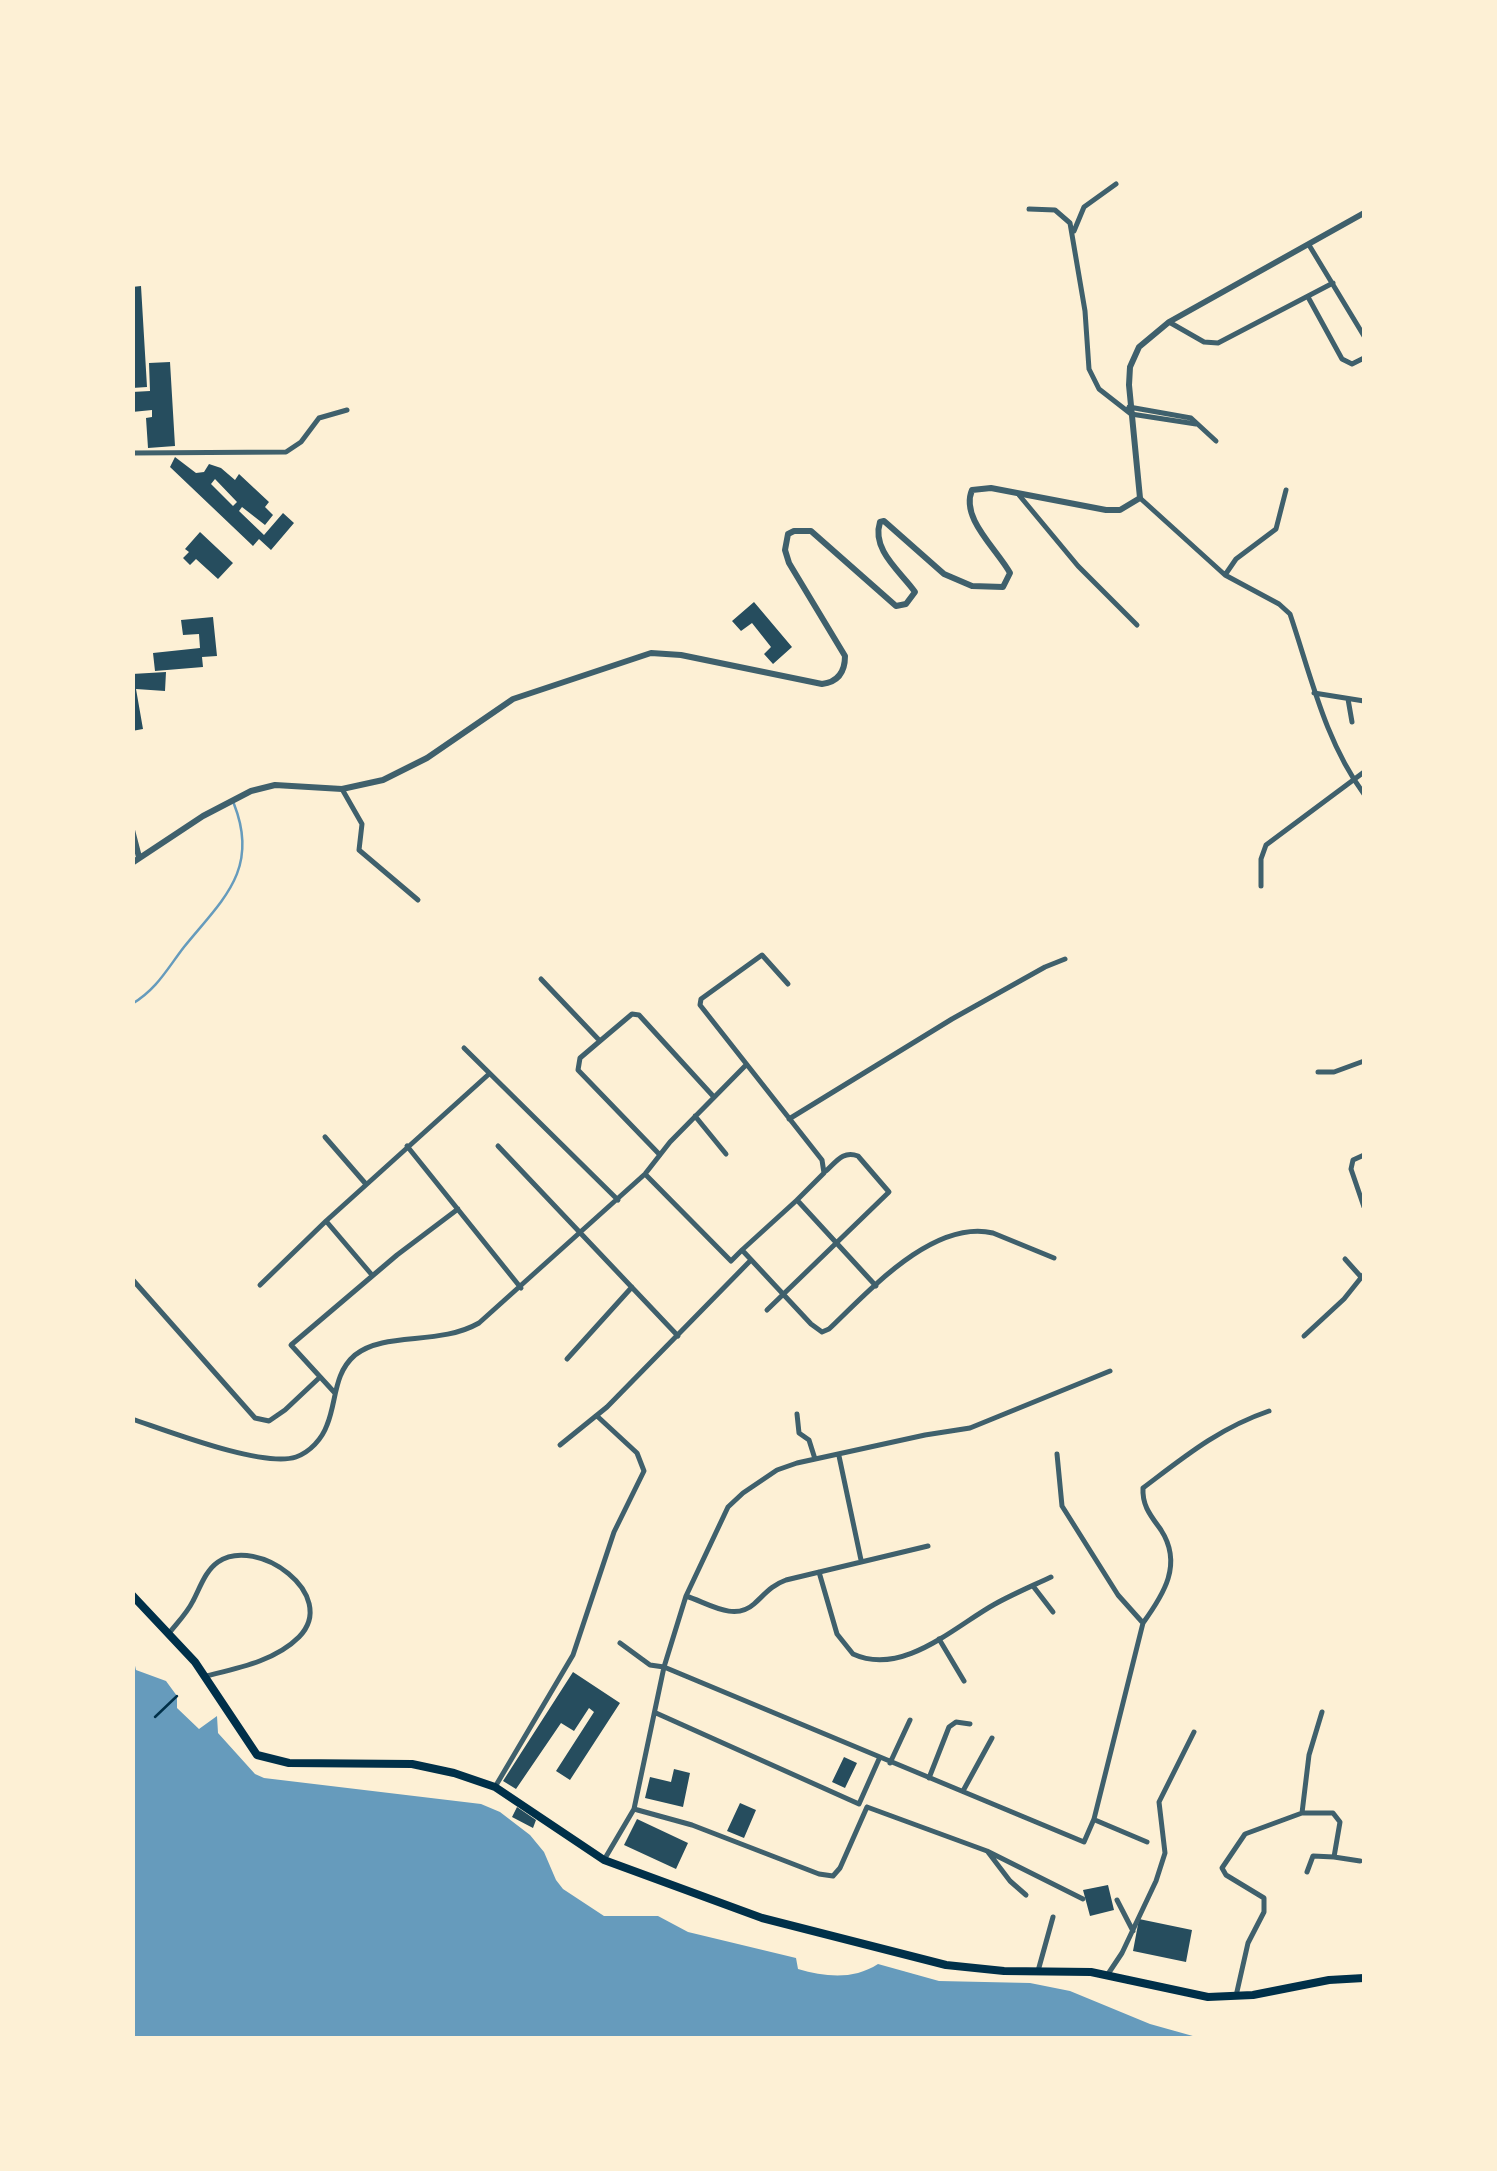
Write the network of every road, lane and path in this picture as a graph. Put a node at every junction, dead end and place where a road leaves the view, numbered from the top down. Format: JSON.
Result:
{"nodes":[{"id":1,"x":1116,"y":184,"type":"dead end"},
{"id":2,"x":1029,"y":209,"type":"dead end"},
{"id":3,"x":1364,"y":213,"type":"edge"},
{"id":4,"x":1073,"y":234,"type":"junction"},
{"id":5,"x":1309,"y":246,"type":"junction"},
{"id":6,"x":1333,"y":283,"type":"junction"},
{"id":7,"x":1308,"y":297,"type":"junction"},
{"id":8,"x":1169,"y":322,"type":"junction"},
{"id":9,"x":1364,"y":336,"type":"edge"},
{"id":10,"x":1364,"y":358,"type":"edge"},
{"id":11,"x":347,"y":410,"type":"dead end"},
{"id":12,"x":1129,"y":410,"type":"junction"},
{"id":13,"x":1216,"y":440,"type":"dead end"},
{"id":14,"x":132,"y":453,"type":"edge"},
{"id":15,"x":1286,"y":490,"type":"dead end"},
{"id":16,"x":1018,"y":492,"type":"junction"},
{"id":17,"x":1140,"y":498,"type":"junction"},
{"id":18,"x":1225,"y":575,"type":"junction"},
{"id":19,"x":1137,"y":625,"type":"dead end"},
{"id":20,"x":1314,"y":693,"type":"junction"},
{"id":21,"x":1348,"y":699,"type":"junction"},
{"id":22,"x":1364,"y":701,"type":"edge"},
{"id":23,"x":1352,"y":722,"type":"dead end"},
{"id":24,"x":1364,"y":772,"type":"edge"},
{"id":25,"x":1353,"y":779,"type":"junction"},
{"id":26,"x":342,"y":789,"type":"junction"},
{"id":27,"x":1364,"y":794,"type":"edge"},
{"id":28,"x":132,"y":830,"type":"edge"},
{"id":29,"x":140,"y":857,"type":"junction"},
{"id":30,"x":132,"y":863,"type":"edge"},
{"id":31,"x":1261,"y":886,"type":"dead end"},
{"id":32,"x":418,"y":900,"type":"dead end"},
{"id":33,"x":1064,"y":960,"type":"dead end"},
{"id":34,"x":542,"y":979,"type":"dead end"},
{"id":35,"x":788,"y":984,"type":"dead end"},
{"id":36,"x":600,"y":1040,"type":"junction"},
{"id":37,"x":464,"y":1048,"type":"dead end"},
{"id":38,"x":1364,"y":1061,"type":"edge"},
{"id":39,"x":746,"y":1066,"type":"junction"},
{"id":40,"x":1318,"y":1072,"type":"dead end"},
{"id":41,"x":489,"y":1074,"type":"junction"},
{"id":42,"x":714,"y":1096,"type":"junction"},
{"id":43,"x":694,"y":1116,"type":"junction"},
{"id":44,"x":789,"y":1119,"type":"junction"},
{"id":45,"x":326,"y":1136,"type":"dead end"},
{"id":46,"x":407,"y":1146,"type":"junction"},
{"id":47,"x":498,"y":1146,"type":"dead end"},
{"id":48,"x":726,"y":1154,"type":"dead end"},
{"id":49,"x":660,"y":1155,"type":"junction"},
{"id":50,"x":1364,"y":1155,"type":"edge"},
{"id":51,"x":824,"y":1173,"type":"junction"},
{"id":52,"x":645,"y":1174,"type":"junction"},
{"id":53,"x":366,"y":1183,"type":"junction"},
{"id":54,"x":618,"y":1200,"type":"junction"},
{"id":55,"x":797,"y":1200,"type":"junction"},
{"id":56,"x":1364,"y":1208,"type":"edge"},
{"id":57,"x":458,"y":1209,"type":"junction"},
{"id":58,"x":326,"y":1221,"type":"junction"},
{"id":59,"x":580,"y":1233,"type":"junction"},
{"id":60,"x":837,"y":1244,"type":"junction"},
{"id":61,"x":742,"y":1250,"type":"junction"},
{"id":62,"x":1054,"y":1258,"type":"dead end"},
{"id":63,"x":1345,"y":1258,"type":"dead end"},
{"id":64,"x":751,"y":1260,"type":"junction"},
{"id":65,"x":731,"y":1261,"type":"junction"},
{"id":66,"x":740,"y":1271,"type":"junction"},
{"id":67,"x":372,"y":1275,"type":"junction"},
{"id":68,"x":1363,"y":1276,"type":"edge"},
{"id":69,"x":132,"y":1279,"type":"edge"},
{"id":70,"x":260,"y":1285,"type":"dead end"},
{"id":71,"x":876,"y":1286,"type":"junction"},
{"id":72,"x":521,"y":1288,"type":"junction"},
{"id":73,"x":632,"y":1288,"type":"junction"},
{"id":74,"x":782,"y":1294,"type":"junction"},
{"id":75,"x":767,"y":1310,"type":"dead end"},
{"id":76,"x":678,"y":1336,"type":"junction"},
{"id":77,"x":1304,"y":1336,"type":"dead end"},
{"id":78,"x":566,"y":1359,"type":"dead end"},
{"id":79,"x":1110,"y":1370,"type":"dead end"},
{"id":80,"x":319,"y":1378,"type":"junction"},
{"id":81,"x":334,"y":1392,"type":"junction"},
{"id":82,"x":1269,"y":1411,"type":"dead end"},
{"id":83,"x":797,"y":1414,"type":"dead end"},
{"id":84,"x":597,"y":1416,"type":"junction"},
{"id":85,"x":132,"y":1420,"type":"edge"},
{"id":86,"x":560,"y":1444,"type":"dead end"},
{"id":87,"x":1057,"y":1454,"type":"dead end"},
{"id":88,"x":839,"y":1456,"type":"junction"},
{"id":89,"x":814,"y":1459,"type":"junction"},
{"id":90,"x":928,"y":1546,"type":"dead end"},
{"id":91,"x":861,"y":1560,"type":"junction"},
{"id":92,"x":819,"y":1572,"type":"junction"},
{"id":93,"x":1051,"y":1577,"type":"dead end"},
{"id":94,"x":1033,"y":1586,"type":"junction"},
{"id":95,"x":132,"y":1596,"type":"edge"},
{"id":96,"x":686,"y":1596,"type":"junction"},
{"id":97,"x":1053,"y":1612,"type":"dead end"},
{"id":98,"x":1143,"y":1623,"type":"junction"},
{"id":99,"x":170,"y":1632,"type":"junction"},
{"id":100,"x":940,"y":1638,"type":"junction"},
{"id":101,"x":620,"y":1643,"type":"dead end"},
{"id":102,"x":664,"y":1668,"type":"junction"},
{"id":103,"x":206,"y":1676,"type":"junction"},
{"id":104,"x":964,"y":1681,"type":"dead end"},
{"id":105,"x":178,"y":1696,"type":"dead end"},
{"id":106,"x":656,"y":1712,"type":"junction"},
{"id":107,"x":1322,"y":1712,"type":"dead end"},
{"id":108,"x":155,"y":1717,"type":"dead end"},
{"id":109,"x":910,"y":1720,"type":"dead end"},
{"id":110,"x":970,"y":1724,"type":"dead end"},
{"id":111,"x":1194,"y":1732,"type":"dead end"},
{"id":112,"x":992,"y":1738,"type":"dead end"},
{"id":113,"x":879,"y":1759,"type":"junction"},
{"id":114,"x":890,"y":1764,"type":"junction"},
{"id":115,"x":928,"y":1778,"type":"junction"},
{"id":116,"x":495,"y":1787,"type":"junction"},
{"id":117,"x":964,"y":1791,"type":"junction"},
{"id":118,"x":863,"y":1806,"type":"junction"},
{"id":119,"x":634,"y":1809,"type":"junction"},
{"id":120,"x":1302,"y":1813,"type":"junction"},
{"id":121,"x":1094,"y":1820,"type":"junction"},
{"id":122,"x":1147,"y":1842,"type":"dead end"},
{"id":123,"x":987,"y":1850,"type":"junction"},
{"id":124,"x":1334,"y":1857,"type":"junction"},
{"id":125,"x":604,"y":1860,"type":"junction"},
{"id":126,"x":1360,"y":1861,"type":"dead end"},
{"id":127,"x":1307,"y":1872,"type":"dead end"},
{"id":128,"x":1026,"y":1895,"type":"dead end"},
{"id":129,"x":1084,"y":1899,"type":"dead end"},
{"id":130,"x":1117,"y":1900,"type":"dead end"},
{"id":131,"x":1053,"y":1917,"type":"dead end"},
{"id":132,"x":1134,"y":1931,"type":"junction"},
{"id":133,"x":1038,"y":1971,"type":"junction"},
{"id":134,"x":1108,"y":1974,"type":"junction"},
{"id":135,"x":1364,"y":1978,"type":"edge"},
{"id":136,"x":1236,"y":1996,"type":"junction"}],
"edges":[{"from":1,"to":4,"type":"street"},
{"from":2,"to":4,"type":"street"},
{"from":3,"to":5,"type":"street"},
{"from":4,"to":12,"type":"street"},
{"from":5,"to":6,"type":"street"},
{"from":5,"to":8,"type":"street"},
{"from":6,"to":7,"type":"street"},
{"from":6,"to":9,"type":"street"},
{"from":7,"to":8,"type":"street"},
{"from":7,"to":10,"type":"street"},
{"from":8,"to":12,"type":"street"},
{"from":11,"to":14,"type":"street"},
{"from":12,"to":13,"type":"street"},
{"from":12,"to":17,"type":"street"},
{"from":15,"to":18,"type":"street"},
{"from":16,"to":17,"type":"street"},
{"from":16,"to":19,"type":"street"},
{"from":16,"to":26,"type":"street"},
{"from":17,"to":18,"type":"street"},
{"from":18,"to":20,"type":"street"},
{"from":20,"to":21,"type":"street"},
{"from":20,"to":25,"type":"street"},
{"from":21,"to":22,"type":"street"},
{"from":21,"to":23,"type":"street"},
{"from":24,"to":25,"type":"street"},
{"from":25,"to":27,"type":"street"},
{"from":25,"to":31,"type":"street"},
{"from":26,"to":29,"type":"street"},
{"from":26,"to":32,"type":"street"},
{"from":28,"to":29,"type":"street"},
{"from":29,"to":30,"type":"street"},
{"from":33,"to":44,"type":"street"},
{"from":34,"to":36,"type":"street"},
{"from":35,"to":39,"type":"street"},
{"from":36,"to":42,"type":"street"},
{"from":36,"to":49,"type":"street"},
{"from":37,"to":41,"type":"street"},
{"from":38,"to":40,"type":"street"},
{"from":39,"to":42,"type":"street"},
{"from":39,"to":44,"type":"street"},
{"from":41,"to":46,"type":"street"},
{"from":41,"to":54,"type":"street"},
{"from":42,"to":43,"type":"street"},
{"from":43,"to":48,"type":"street"},
{"from":43,"to":49,"type":"street"},
{"from":44,"to":51,"type":"street"},
{"from":45,"to":53,"type":"street"},
{"from":46,"to":53,"type":"street"},
{"from":46,"to":57,"type":"street"},
{"from":47,"to":59,"type":"street"},
{"from":49,"to":52,"type":"street"},
{"from":50,"to":56,"type":"street"},
{"from":51,"to":55,"type":"street"},
{"from":51,"to":60,"type":"street"},
{"from":52,"to":54,"type":"street"},
{"from":52,"to":65,"type":"street"},
{"from":53,"to":58,"type":"street"},
{"from":54,"to":59,"type":"street"},
{"from":55,"to":60,"type":"street"},
{"from":55,"to":61,"type":"street"},
{"from":57,"to":67,"type":"street"},
{"from":57,"to":72,"type":"street"},
{"from":58,"to":67,"type":"street"},
{"from":58,"to":70,"type":"street"},
{"from":59,"to":72,"type":"street"},
{"from":59,"to":73,"type":"street"},
{"from":60,"to":71,"type":"street"},
{"from":60,"to":74,"type":"street"},
{"from":61,"to":64,"type":"street"},
{"from":61,"to":65,"type":"street"},
{"from":62,"to":71,"type":"street"},
{"from":63,"to":68,"type":"street"},
{"from":64,"to":66,"type":"street"},
{"from":64,"to":74,"type":"street"},
{"from":65,"to":66,"type":"street"},
{"from":66,"to":76,"type":"street"},
{"from":67,"to":80,"type":"street"},
{"from":68,"to":77,"type":"street"},
{"from":69,"to":80,"type":"street"},
{"from":71,"to":74,"type":"street"},
{"from":72,"to":81,"type":"street"},
{"from":73,"to":76,"type":"street"},
{"from":73,"to":78,"type":"street"},
{"from":74,"to":75,"type":"street"},
{"from":76,"to":84,"type":"street"},
{"from":79,"to":88,"type":"street"},
{"from":80,"to":81,"type":"street"},
{"from":81,"to":85,"type":"street"},
{"from":82,"to":98,"type":"street"},
{"from":83,"to":89,"type":"street"},
{"from":84,"to":86,"type":"street"},
{"from":84,"to":116,"type":"street"},
{"from":87,"to":98,"type":"street"},
{"from":88,"to":89,"type":"street"},
{"from":88,"to":91,"type":"street"},
{"from":89,"to":96,"type":"street"},
{"from":90,"to":91,"type":"street"},
{"from":91,"to":92,"type":"street"},
{"from":92,"to":96,"type":"street"},
{"from":92,"to":100,"type":"street"},
{"from":93,"to":94,"type":"street"},
{"from":94,"to":97,"type":"street"},
{"from":94,"to":100,"type":"street"},
{"from":95,"to":99,"type":"main road"},
{"from":96,"to":102,"type":"street"},
{"from":98,"to":121,"type":"street"},
{"from":99,"to":103,"type":"main road"},
{"from":99,"to":103,"type":"street"},
{"from":100,"to":104,"type":"street"},
{"from":101,"to":102,"type":"street"},
{"from":102,"to":106,"type":"street"},
{"from":102,"to":113,"type":"street"},
{"from":103,"to":116,"type":"main road"},
{"from":105,"to":108,"type":"path"},
{"from":106,"to":118,"type":"street"},
{"from":106,"to":119,"type":"street"},
{"from":107,"to":120,"type":"street"},
{"from":109,"to":114,"type":"street"},
{"from":110,"to":115,"type":"street"},
{"from":111,"to":132,"type":"street"},
{"from":112,"to":117,"type":"street"},
{"from":113,"to":114,"type":"street"},
{"from":113,"to":118,"type":"street"},
{"from":114,"to":115,"type":"street"},
{"from":115,"to":117,"type":"street"},
{"from":116,"to":125,"type":"main road"},
{"from":117,"to":121,"type":"street"},
{"from":118,"to":119,"type":"street"},
{"from":118,"to":123,"type":"street"},
{"from":119,"to":125,"type":"street"},
{"from":120,"to":124,"type":"street"},
{"from":120,"to":136,"type":"street"},
{"from":121,"to":122,"type":"street"},
{"from":123,"to":128,"type":"street"},
{"from":123,"to":129,"type":"street"},
{"from":124,"to":126,"type":"street"},
{"from":124,"to":127,"type":"street"},
{"from":125,"to":133,"type":"main road"},
{"from":130,"to":132,"type":"street"},
{"from":131,"to":133,"type":"street"},
{"from":132,"to":134,"type":"street"},
{"from":133,"to":134,"type":"main road"},
{"from":134,"to":136,"type":"main road"},
{"from":135,"to":136,"type":"main road"}]}
